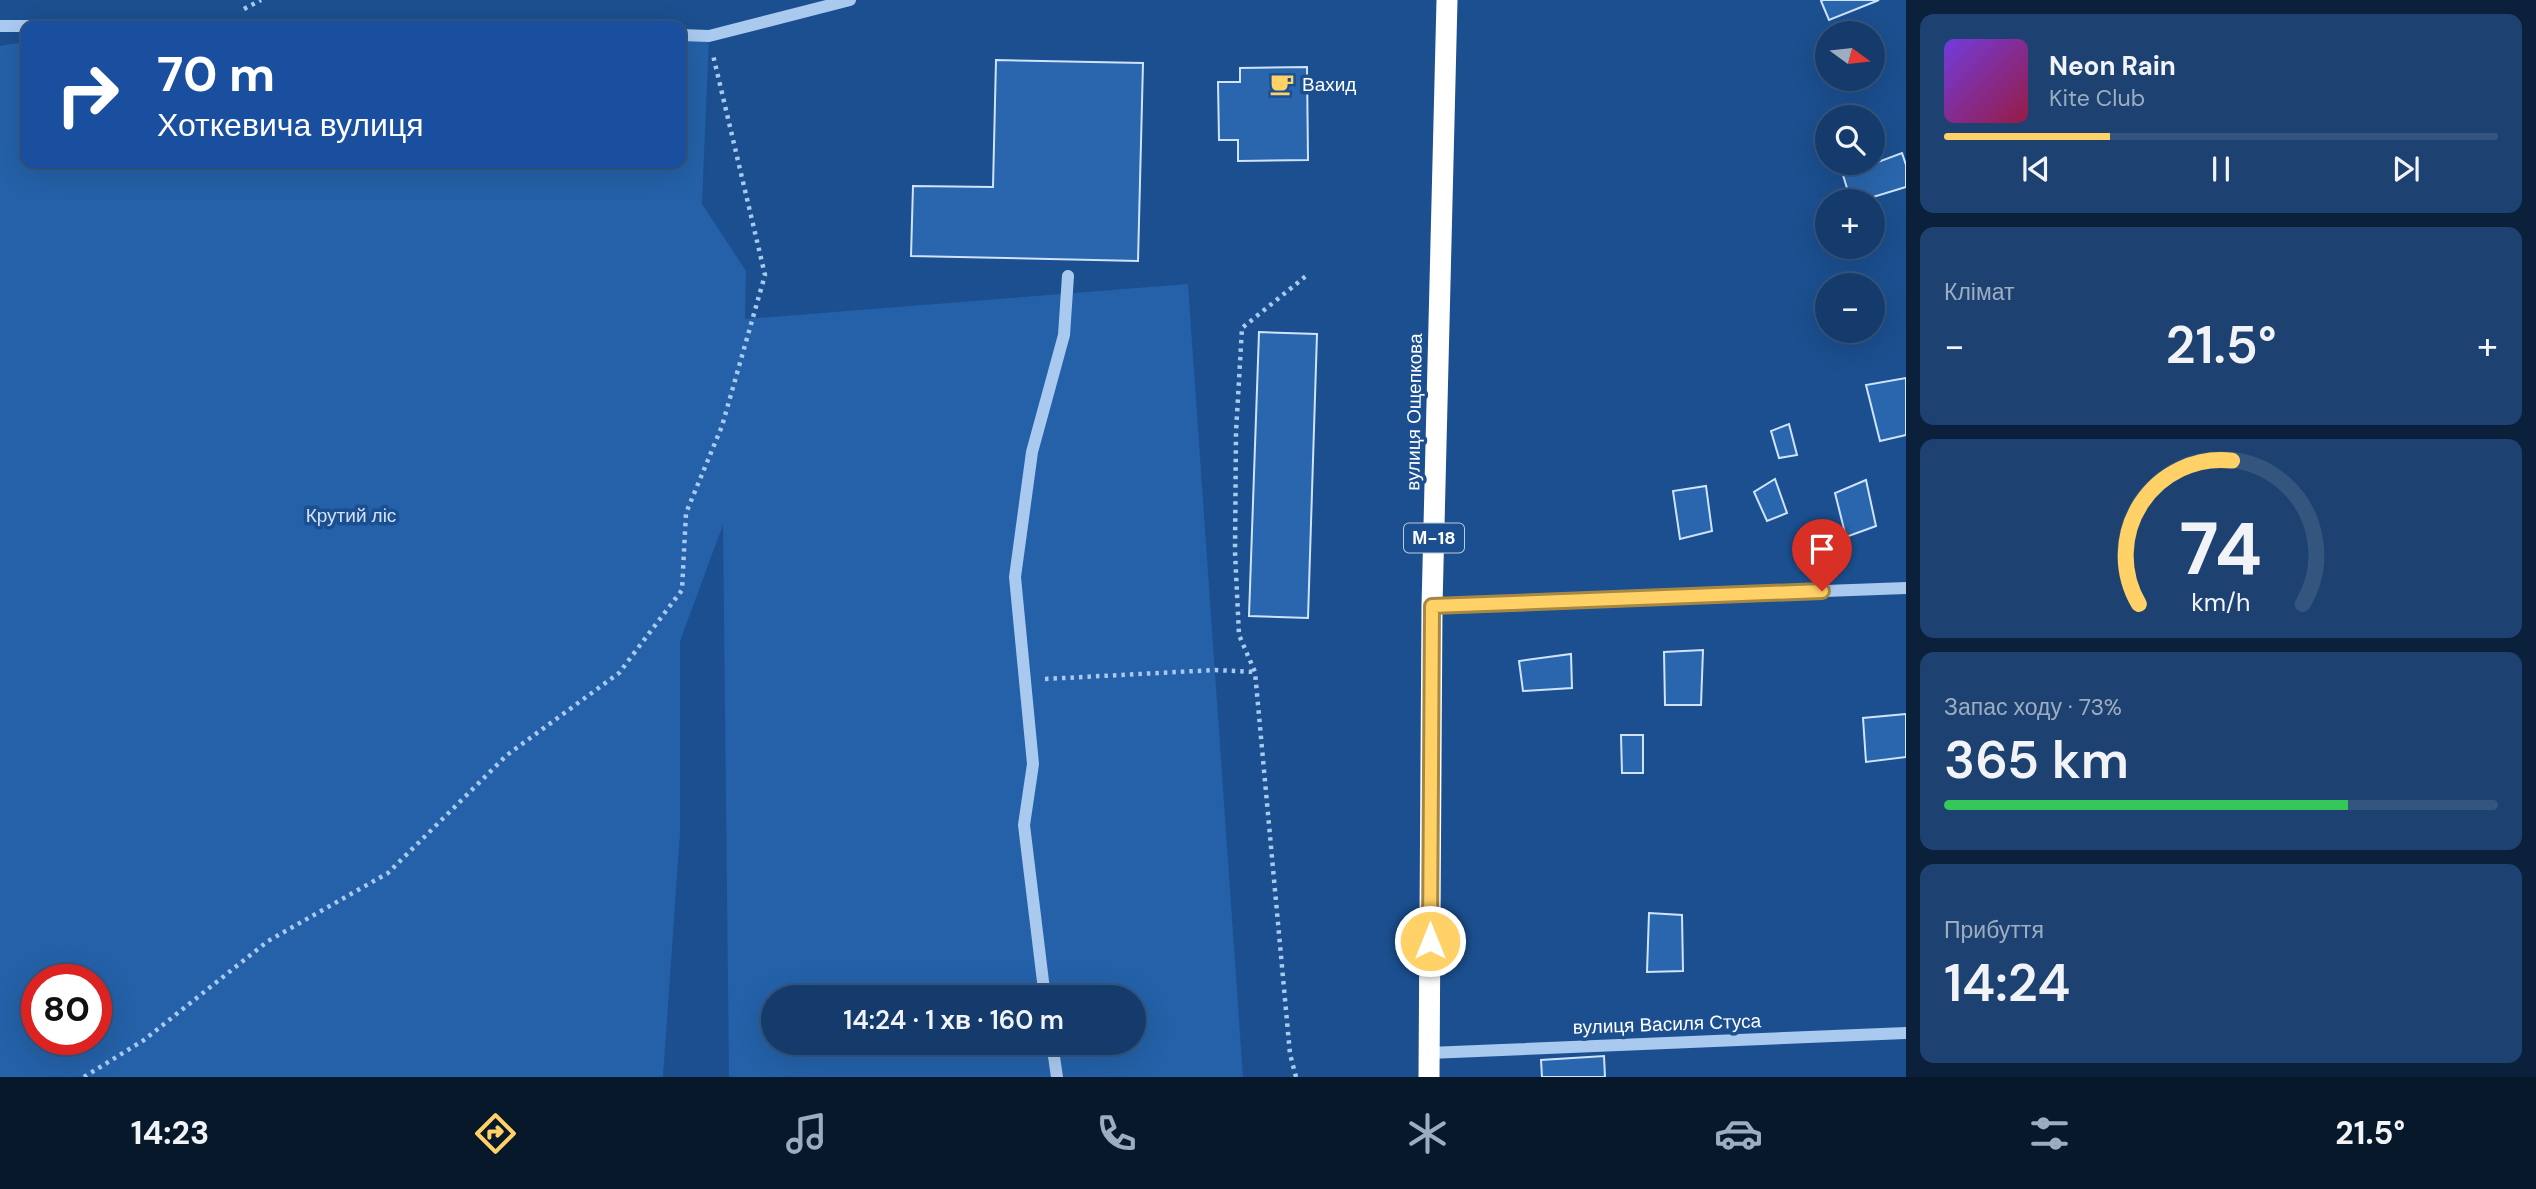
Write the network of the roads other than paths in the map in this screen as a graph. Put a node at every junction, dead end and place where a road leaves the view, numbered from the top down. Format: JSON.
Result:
{"nodes":[{"id":1,"x":850,"y":0,"type":"edge"},
{"id":2,"x":1447,"y":0,"type":"edge"},
{"id":3,"x":0,"y":26,"type":"edge"},
{"id":4,"x":21,"y":26,"type":"edge"},
{"id":5,"x":686,"y":35,"type":"edge"},
{"id":6,"x":1068,"y":276,"type":"dead end"},
{"id":7,"x":1906,"y":588,"type":"edge"},
{"id":8,"x":1432,"y":606,"type":"junction"},
{"id":9,"x":1043,"y":985,"type":"edge"},
{"id":10,"x":1906,"y":1033,"type":"edge"},
{"id":11,"x":1429,"y":1053,"type":"junction"},
{"id":12,"x":1054,"y":1055,"type":"edge"},
{"id":13,"x":1057,"y":1077,"type":"edge"},
{"id":14,"x":1429,"y":1077,"type":"edge"}],
"edges":[{"from":1,"to":5,"type":"street"},
{"from":2,"to":8,"type":"highway","name":"вулиця Ощепкова","number":"М-18"},
{"from":3,"to":4,"type":"street"},
{"from":6,"to":9,"type":"street"},
{"from":7,"to":8,"type":"street"},
{"from":8,"to":11,"type":"highway","name":"вулиця Ощепкова","number":"М-18"},
{"from":10,"to":11,"type":"street","name":"вулиця Василя Стуса"},
{"from":11,"to":14,"type":"highway","name":"вулиця Ощепкова","number":"М-18"},
{"from":12,"to":13,"type":"street"}]}
